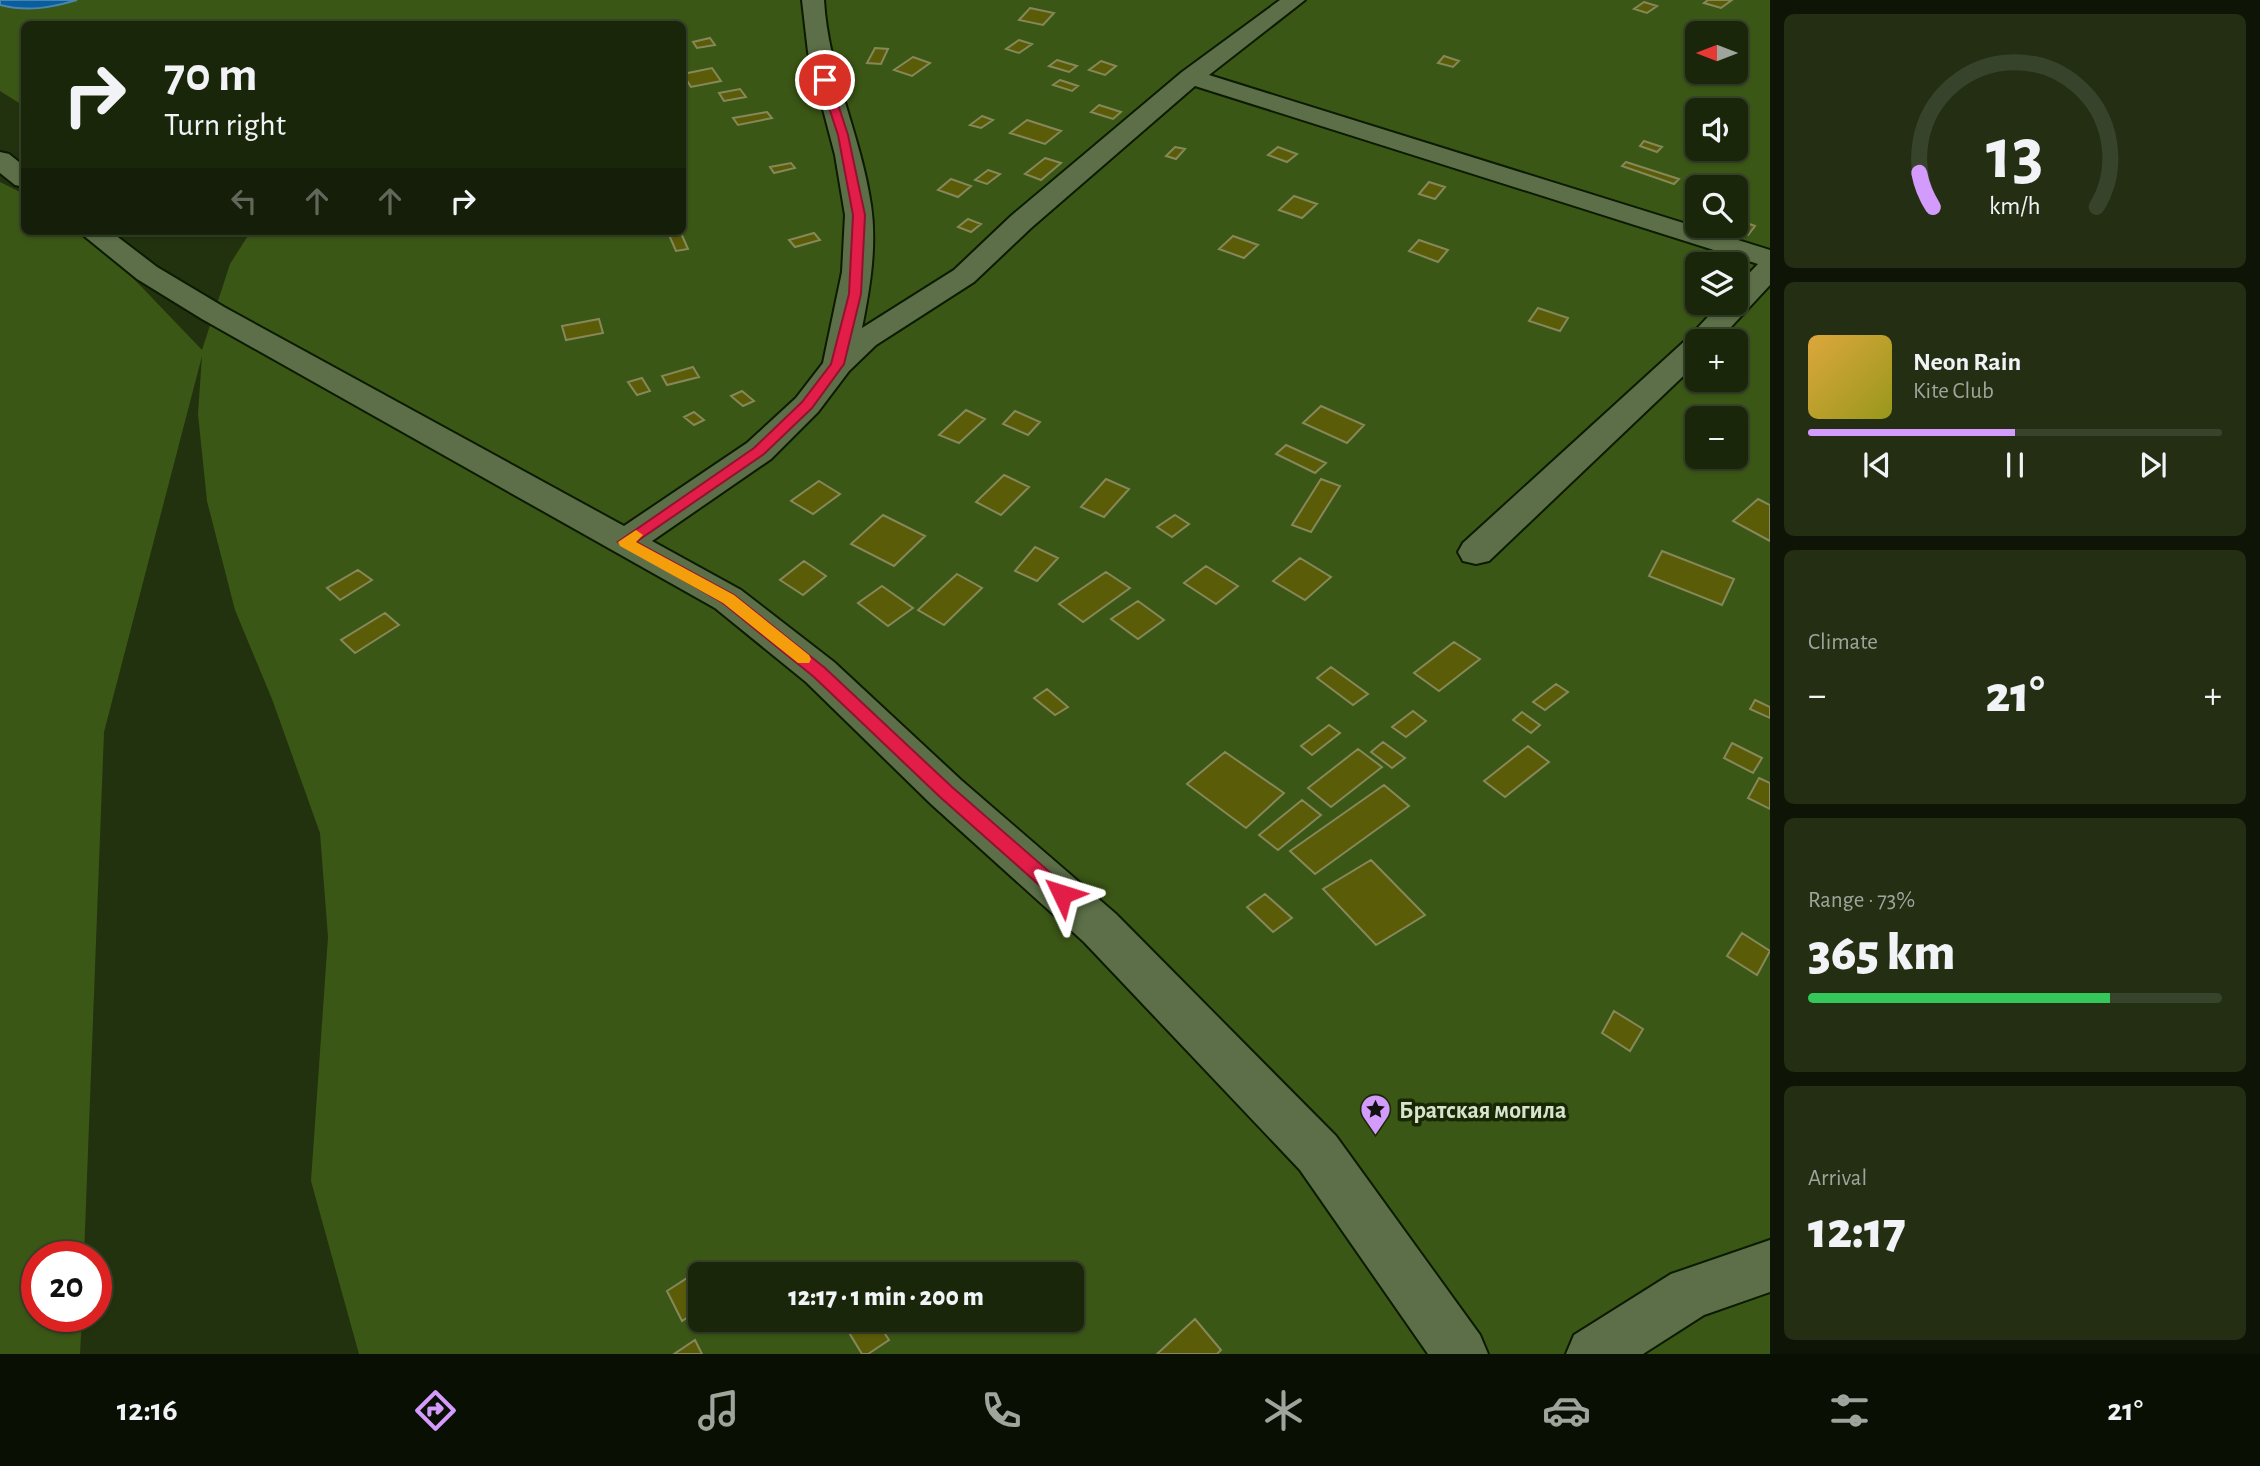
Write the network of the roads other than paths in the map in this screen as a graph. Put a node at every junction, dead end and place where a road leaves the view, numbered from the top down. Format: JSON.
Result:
{"nodes":[{"id":1,"x":813,"y":0,"type":"edge"},
{"id":2,"x":1294,"y":0,"type":"edge"},
{"id":3,"x":1191,"y":77,"type":"junction"},
{"id":4,"x":0,"y":160,"type":"edge"},
{"id":5,"x":21,"y":177,"type":"edge"},
{"id":6,"x":97,"y":235,"type":"edge"},
{"id":7,"x":1770,"y":259,"type":"edge"},
{"id":8,"x":1770,"y":268,"type":"edge"},
{"id":9,"x":1712,"y":329,"type":"edge"},
{"id":10,"x":1685,"y":357,"type":"edge"},
{"id":11,"x":838,"y":364,"type":"junction"},
{"id":12,"x":625,"y":542,"type":"junction"},
{"id":13,"x":1476,"y":552,"type":"dead end"},
{"id":14,"x":1770,"y":1266,"type":"edge"},
{"id":15,"x":1461,"y":1354,"type":"edge"},
{"id":16,"x":1592,"y":1354,"type":"edge"}],
"edges":[{"from":1,"to":11,"type":"lane"},
{"from":2,"to":3,"type":"lane"},
{"from":3,"to":7,"type":"lane"},
{"from":3,"to":11,"type":"lane"},
{"from":4,"to":5,"type":"lane"},
{"from":6,"to":12,"type":"lane"},
{"from":8,"to":9,"type":"lane"},
{"from":10,"to":13,"type":"lane"},
{"from":11,"to":12,"type":"lane"},
{"from":12,"to":15,"type":"lane"},
{"from":14,"to":16,"type":"lane"}]}
